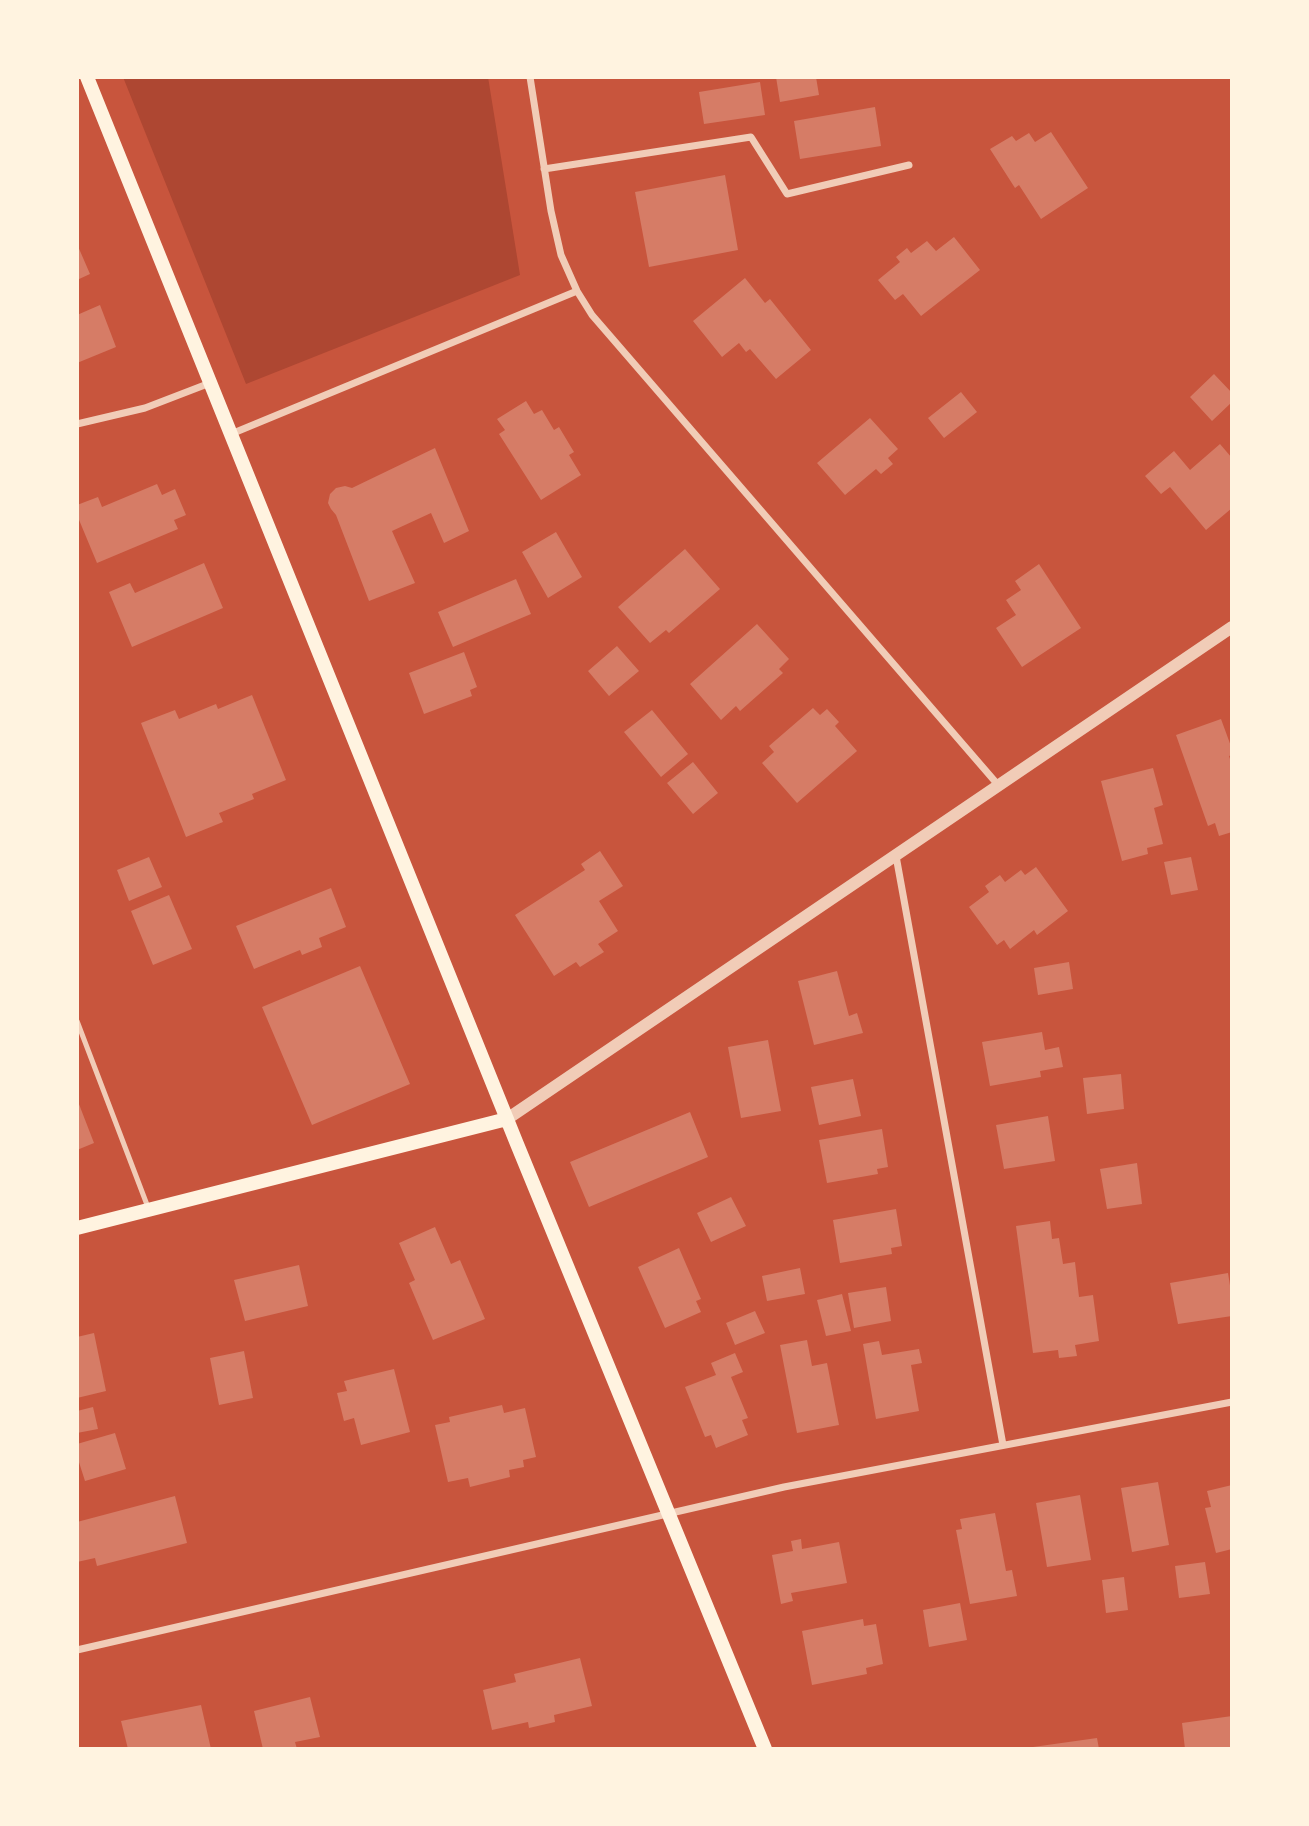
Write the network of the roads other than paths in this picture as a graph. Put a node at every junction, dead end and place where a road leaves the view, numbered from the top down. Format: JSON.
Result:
{"nodes":[{"id":1,"x":87,"y":77,"type":"edge"},
{"id":2,"x":530,"y":77,"type":"edge"},
{"id":3,"x":909,"y":165,"type":"dead end"},
{"id":4,"x":544,"y":169,"type":"junction"},
{"id":5,"x":578,"y":291,"type":"junction"},
{"id":6,"x":210,"y":383,"type":"junction"},
{"id":7,"x":77,"y":424,"type":"edge"},
{"id":8,"x":231,"y":434,"type":"junction"},
{"id":9,"x":1232,"y":627,"type":"edge"},
{"id":10,"x":999,"y":786,"type":"junction"},
{"id":11,"x":896,"y":856,"type":"junction"},
{"id":12,"x":77,"y":1021,"type":"edge"},
{"id":13,"x":507,"y":1119,"type":"junction"},
{"id":14,"x":149,"y":1210,"type":"junction"},
{"id":15,"x":77,"y":1227,"type":"edge"},
{"id":16,"x":1232,"y":1402,"type":"edge"},
{"id":17,"x":1003,"y":1445,"type":"junction"},
{"id":18,"x":668,"y":1514,"type":"junction"},
{"id":19,"x":77,"y":1650,"type":"edge"},
{"id":20,"x":765,"y":1749,"type":"edge"}],
"edges":[{"from":1,"to":6,"type":"main road"},
{"from":2,"to":4,"type":"street"},
{"from":3,"to":4,"type":"street"},
{"from":4,"to":5,"type":"street"},
{"from":5,"to":8,"type":"street"},
{"from":5,"to":10,"type":"street"},
{"from":6,"to":7,"type":"street"},
{"from":6,"to":8,"type":"main road"},
{"from":8,"to":13,"type":"main road"},
{"from":9,"to":10,"type":"street"},
{"from":10,"to":11,"type":"street"},
{"from":11,"to":13,"type":"street"},
{"from":11,"to":17,"type":"street"},
{"from":12,"to":14,"type":"lane"},
{"from":13,"to":14,"type":"main road"},
{"from":13,"to":18,"type":"main road"},
{"from":14,"to":15,"type":"main road"},
{"from":16,"to":17,"type":"street"},
{"from":17,"to":18,"type":"street"},
{"from":18,"to":19,"type":"street"},
{"from":18,"to":20,"type":"main road"}]}
